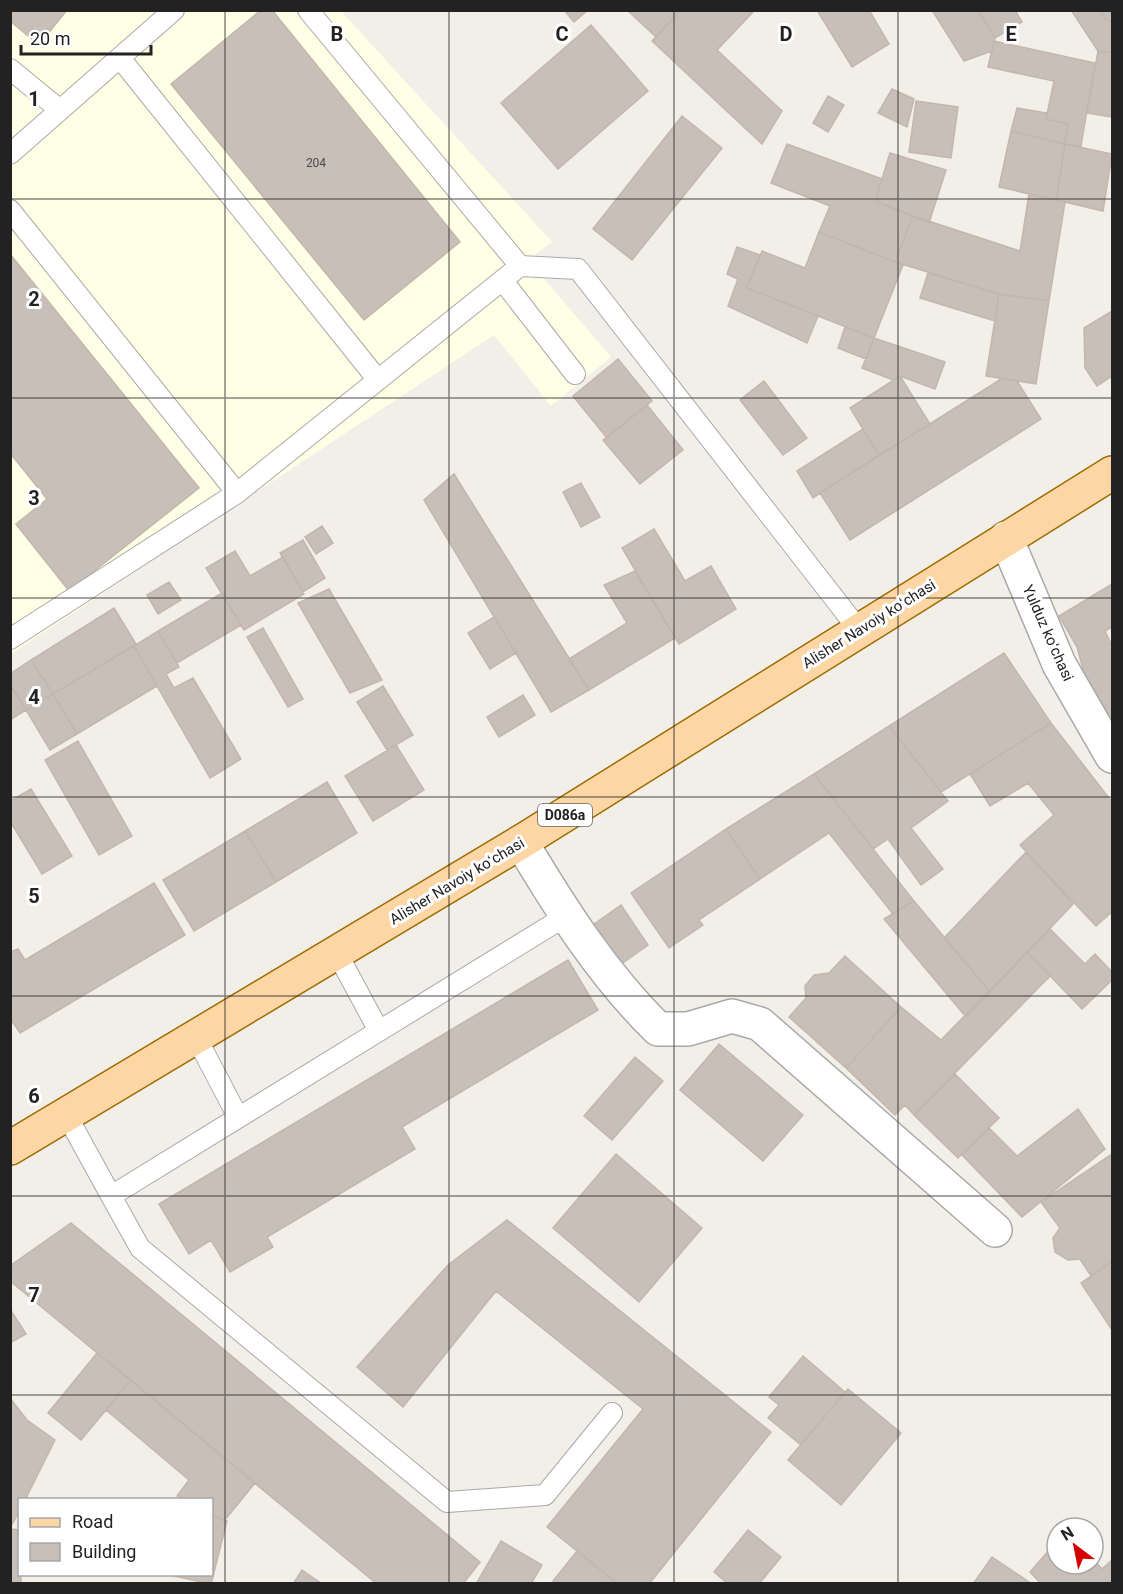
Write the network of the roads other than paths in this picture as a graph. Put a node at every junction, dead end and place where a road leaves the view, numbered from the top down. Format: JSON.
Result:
{"nodes":[{"id":1,"x":174,"y":10,"type":"edge"},
{"id":2,"x":308,"y":10,"type":"edge"},
{"id":3,"x":120,"y":58,"type":"junction"},
{"id":4,"x":10,"y":69,"type":"edge"},
{"id":5,"x":60,"y":110,"type":"junction"},
{"id":6,"x":10,"y":154,"type":"edge"},
{"id":7,"x":10,"y":210,"type":"edge"},
{"id":8,"x":520,"y":266,"type":"junction"},
{"id":9,"x":502,"y":281,"type":"junction"},
{"id":10,"x":575,"y":374,"type":"dead end"},
{"id":11,"x":378,"y":380,"type":"junction"},
{"id":12,"x":1113,"y":473,"type":"edge"},
{"id":13,"x":237,"y":493,"type":"junction"},
{"id":14,"x":1006,"y":538,"type":"junction"},
{"id":15,"x":859,"y":630,"type":"junction"},
{"id":16,"x":10,"y":639,"type":"edge"},
{"id":17,"x":1113,"y":756,"type":"edge"},
{"id":18,"x":522,"y":842,"type":"junction"},
{"id":19,"x":566,"y":916,"type":"junction"},
{"id":20,"x":337,"y":954,"type":"junction"},
{"id":21,"x":379,"y":1031,"type":"junction"},
{"id":22,"x":196,"y":1037,"type":"junction"},
{"id":23,"x":66,"y":1114,"type":"junction"},
{"id":24,"x":238,"y":1118,"type":"junction"},
{"id":25,"x":10,"y":1148,"type":"edge"},
{"id":26,"x":111,"y":1196,"type":"junction"},
{"id":27,"x":995,"y":1230,"type":"dead end"},
{"id":28,"x":612,"y":1413,"type":"dead end"}],
"edges":[{"from":1,"to":3,"type":"lane"},
{"from":2,"to":8,"type":"lane"},
{"from":3,"to":5,"type":"lane"},
{"from":3,"to":11,"type":"lane"},
{"from":4,"to":5,"type":"lane"},
{"from":5,"to":6,"type":"lane"},
{"from":7,"to":13,"type":"lane"},
{"from":8,"to":9,"type":"lane"},
{"from":8,"to":15,"type":"lane"},
{"from":9,"to":10,"type":"lane"},
{"from":9,"to":11,"type":"lane"},
{"from":11,"to":13,"type":"lane"},
{"from":12,"to":14,"type":"main road","name":"Alisher Navoiy koʻchasi","number":"D086a"},
{"from":13,"to":16,"type":"lane"},
{"from":14,"to":15,"type":"main road","name":"Alisher Navoiy koʻchasi","number":"D086a"},
{"from":14,"to":17,"type":"street","name":"Yulduz koʻchasi"},
{"from":15,"to":18,"type":"main road","name":"Alisher Navoiy koʻchasi","number":"D086a"},
{"from":18,"to":19,"type":"street"},
{"from":18,"to":20,"type":"main road","name":"Alisher Navoiy koʻchasi","number":"D086a"},
{"from":19,"to":21,"type":"lane"},
{"from":19,"to":27,"type":"street"},
{"from":20,"to":21,"type":"lane"},
{"from":20,"to":22,"type":"main road","name":"Alisher Navoiy koʻchasi","number":"D086a"},
{"from":21,"to":24,"type":"lane"},
{"from":22,"to":23,"type":"main road","name":"Alisher Navoiy koʻchasi","number":"D086a"},
{"from":22,"to":24,"type":"lane"},
{"from":23,"to":25,"type":"main road","name":"Alisher Navoiy koʻchasi","number":"D086a"},
{"from":23,"to":26,"type":"lane"},
{"from":24,"to":26,"type":"lane"},
{"from":26,"to":28,"type":"lane"}]}
